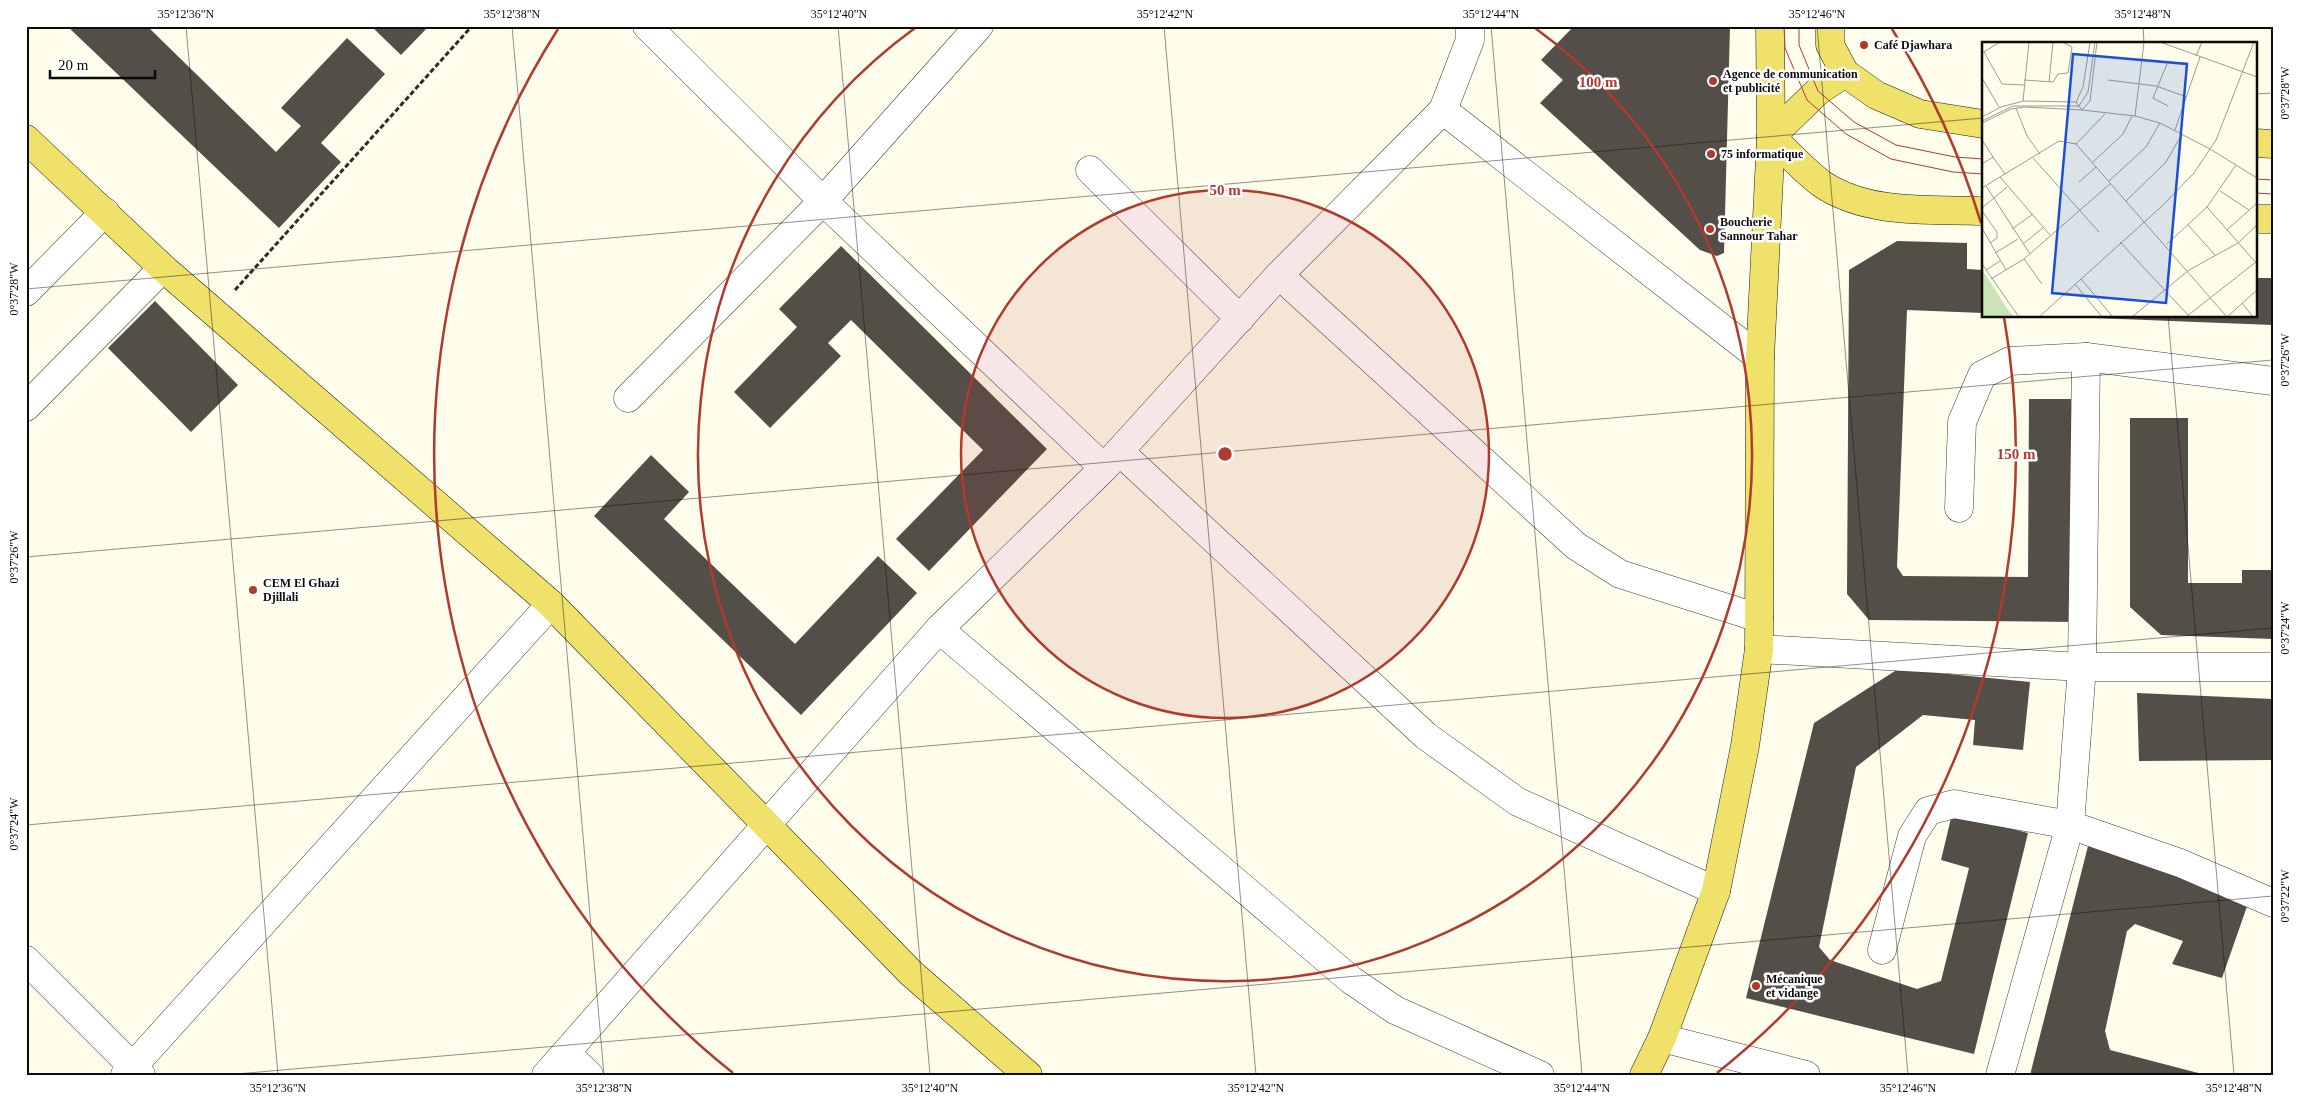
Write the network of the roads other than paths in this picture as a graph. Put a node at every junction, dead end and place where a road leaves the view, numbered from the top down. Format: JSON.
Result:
{"nodes":[{"id":1,"x":647,"y":26,"type":"edge"},
{"id":2,"x":979,"y":26,"type":"edge"},
{"id":3,"x":1470,"y":26,"type":"edge"},
{"id":4,"x":1770,"y":26,"type":"edge"},
{"id":5,"x":1830,"y":26,"type":"edge"},
{"id":6,"x":1845,"y":73,"type":"junction"},
{"id":7,"x":1443,"y":110,"type":"junction"},
{"id":8,"x":1982,"y":124,"type":"edge"},
{"id":9,"x":1771,"y":137,"type":"junction"},
{"id":10,"x":26,"y":139,"type":"edge"},
{"id":11,"x":2256,"y":143,"type":"edge"},
{"id":12,"x":2273,"y":144,"type":"edge"},
{"id":13,"x":1090,"y":170,"type":"dead end"},
{"id":14,"x":823,"y":200,"type":"junction"},
{"id":15,"x":1982,"y":211,"type":"edge"},
{"id":16,"x":105,"y":212,"type":"junction"},
{"id":17,"x":2256,"y":219,"type":"edge"},
{"id":18,"x":2273,"y":219,"type":"edge"},
{"id":19,"x":163,"y":268,"type":"junction"},
{"id":20,"x":1279,"y":275,"type":"junction"},
{"id":21,"x":26,"y":292,"type":"edge"},
{"id":22,"x":1240,"y":319,"type":"junction"},
{"id":23,"x":2086,"y":357,"type":"junction"},
{"id":24,"x":1760,"y":358,"type":"junction"},
{"id":25,"x":2273,"y":381,"type":"edge"},
{"id":26,"x":628,"y":398,"type":"dead end"},
{"id":27,"x":26,"y":407,"type":"edge"},
{"id":28,"x":1111,"y":460,"type":"junction"},
{"id":29,"x":1959,"y":508,"type":"dead end"},
{"id":30,"x":552,"y":604,"type":"junction"},
{"id":31,"x":1759,"y":618,"type":"junction"},
{"id":32,"x":939,"y":629,"type":"junction"},
{"id":33,"x":1758,"y":649,"type":"junction"},
{"id":34,"x":2273,"y":667,"type":"edge"},
{"id":35,"x":2082,"y":668,"type":"junction"},
{"id":36,"x":765,"y":824,"type":"junction"},
{"id":37,"x":2070,"y":825,"type":"junction"},
{"id":38,"x":1716,"y":891,"type":"junction"},
{"id":39,"x":2273,"y":903,"type":"edge"},
{"id":40,"x":1882,"y":950,"type":"dead end"},
{"id":41,"x":26,"y":960,"type":"edge"},
{"id":42,"x":1662,"y":1038,"type":"junction"},
{"id":43,"x":567,"y":1054,"type":"junction"},
{"id":44,"x":133,"y":1072,"type":"edge"},
{"id":45,"x":546,"y":1075,"type":"edge"},
{"id":46,"x":589,"y":1075,"type":"edge"},
{"id":47,"x":1028,"y":1075,"type":"edge"},
{"id":48,"x":1540,"y":1075,"type":"edge"},
{"id":49,"x":1644,"y":1075,"type":"edge"},
{"id":50,"x":1806,"y":1075,"type":"edge"},
{"id":51,"x":2000,"y":1075,"type":"edge"}],
"edges":[{"from":1,"to":14,"type":"street"},
{"from":2,"to":14,"type":"street"},
{"from":3,"to":7,"type":"street"},
{"from":4,"to":9,"type":"main road"},
{"from":5,"to":6,"type":"main road"},
{"from":6,"to":8,"type":"main road"},
{"from":6,"to":9,"type":"main road"},
{"from":7,"to":20,"type":"street"},
{"from":7,"to":24,"type":"street"},
{"from":9,"to":15,"type":"main road"},
{"from":9,"to":24,"type":"main road"},
{"from":10,"to":16,"type":"main road"},
{"from":11,"to":12,"type":"main road"},
{"from":13,"to":22,"type":"street"},
{"from":14,"to":26,"type":"street"},
{"from":14,"to":28,"type":"street"},
{"from":16,"to":19,"type":"main road"},
{"from":16,"to":21,"type":"street"},
{"from":17,"to":18,"type":"main road"},
{"from":19,"to":27,"type":"street"},
{"from":19,"to":30,"type":"main road"},
{"from":20,"to":22,"type":"street"},
{"from":20,"to":31,"type":"street"},
{"from":22,"to":28,"type":"street"},
{"from":23,"to":25,"type":"street"},
{"from":23,"to":29,"type":"street"},
{"from":23,"to":35,"type":"street"},
{"from":24,"to":31,"type":"main road"},
{"from":28,"to":32,"type":"street"},
{"from":28,"to":38,"type":"street"},
{"from":30,"to":36,"type":"main road"},
{"from":30,"to":44,"type":"street"},
{"from":31,"to":33,"type":"main road"},
{"from":32,"to":36,"type":"street"},
{"from":32,"to":48,"type":"street"},
{"from":33,"to":35,"type":"street"},
{"from":33,"to":38,"type":"main road"},
{"from":34,"to":35,"type":"street"},
{"from":35,"to":37,"type":"street"},
{"from":36,"to":43,"type":"street"},
{"from":36,"to":47,"type":"main road"},
{"from":37,"to":39,"type":"street"},
{"from":37,"to":40,"type":"street"},
{"from":37,"to":51,"type":"street"},
{"from":38,"to":42,"type":"main road"},
{"from":41,"to":44,"type":"street"},
{"from":42,"to":49,"type":"main road"},
{"from":42,"to":50,"type":"street"},
{"from":43,"to":45,"type":"street"},
{"from":43,"to":46,"type":"street"}]}
